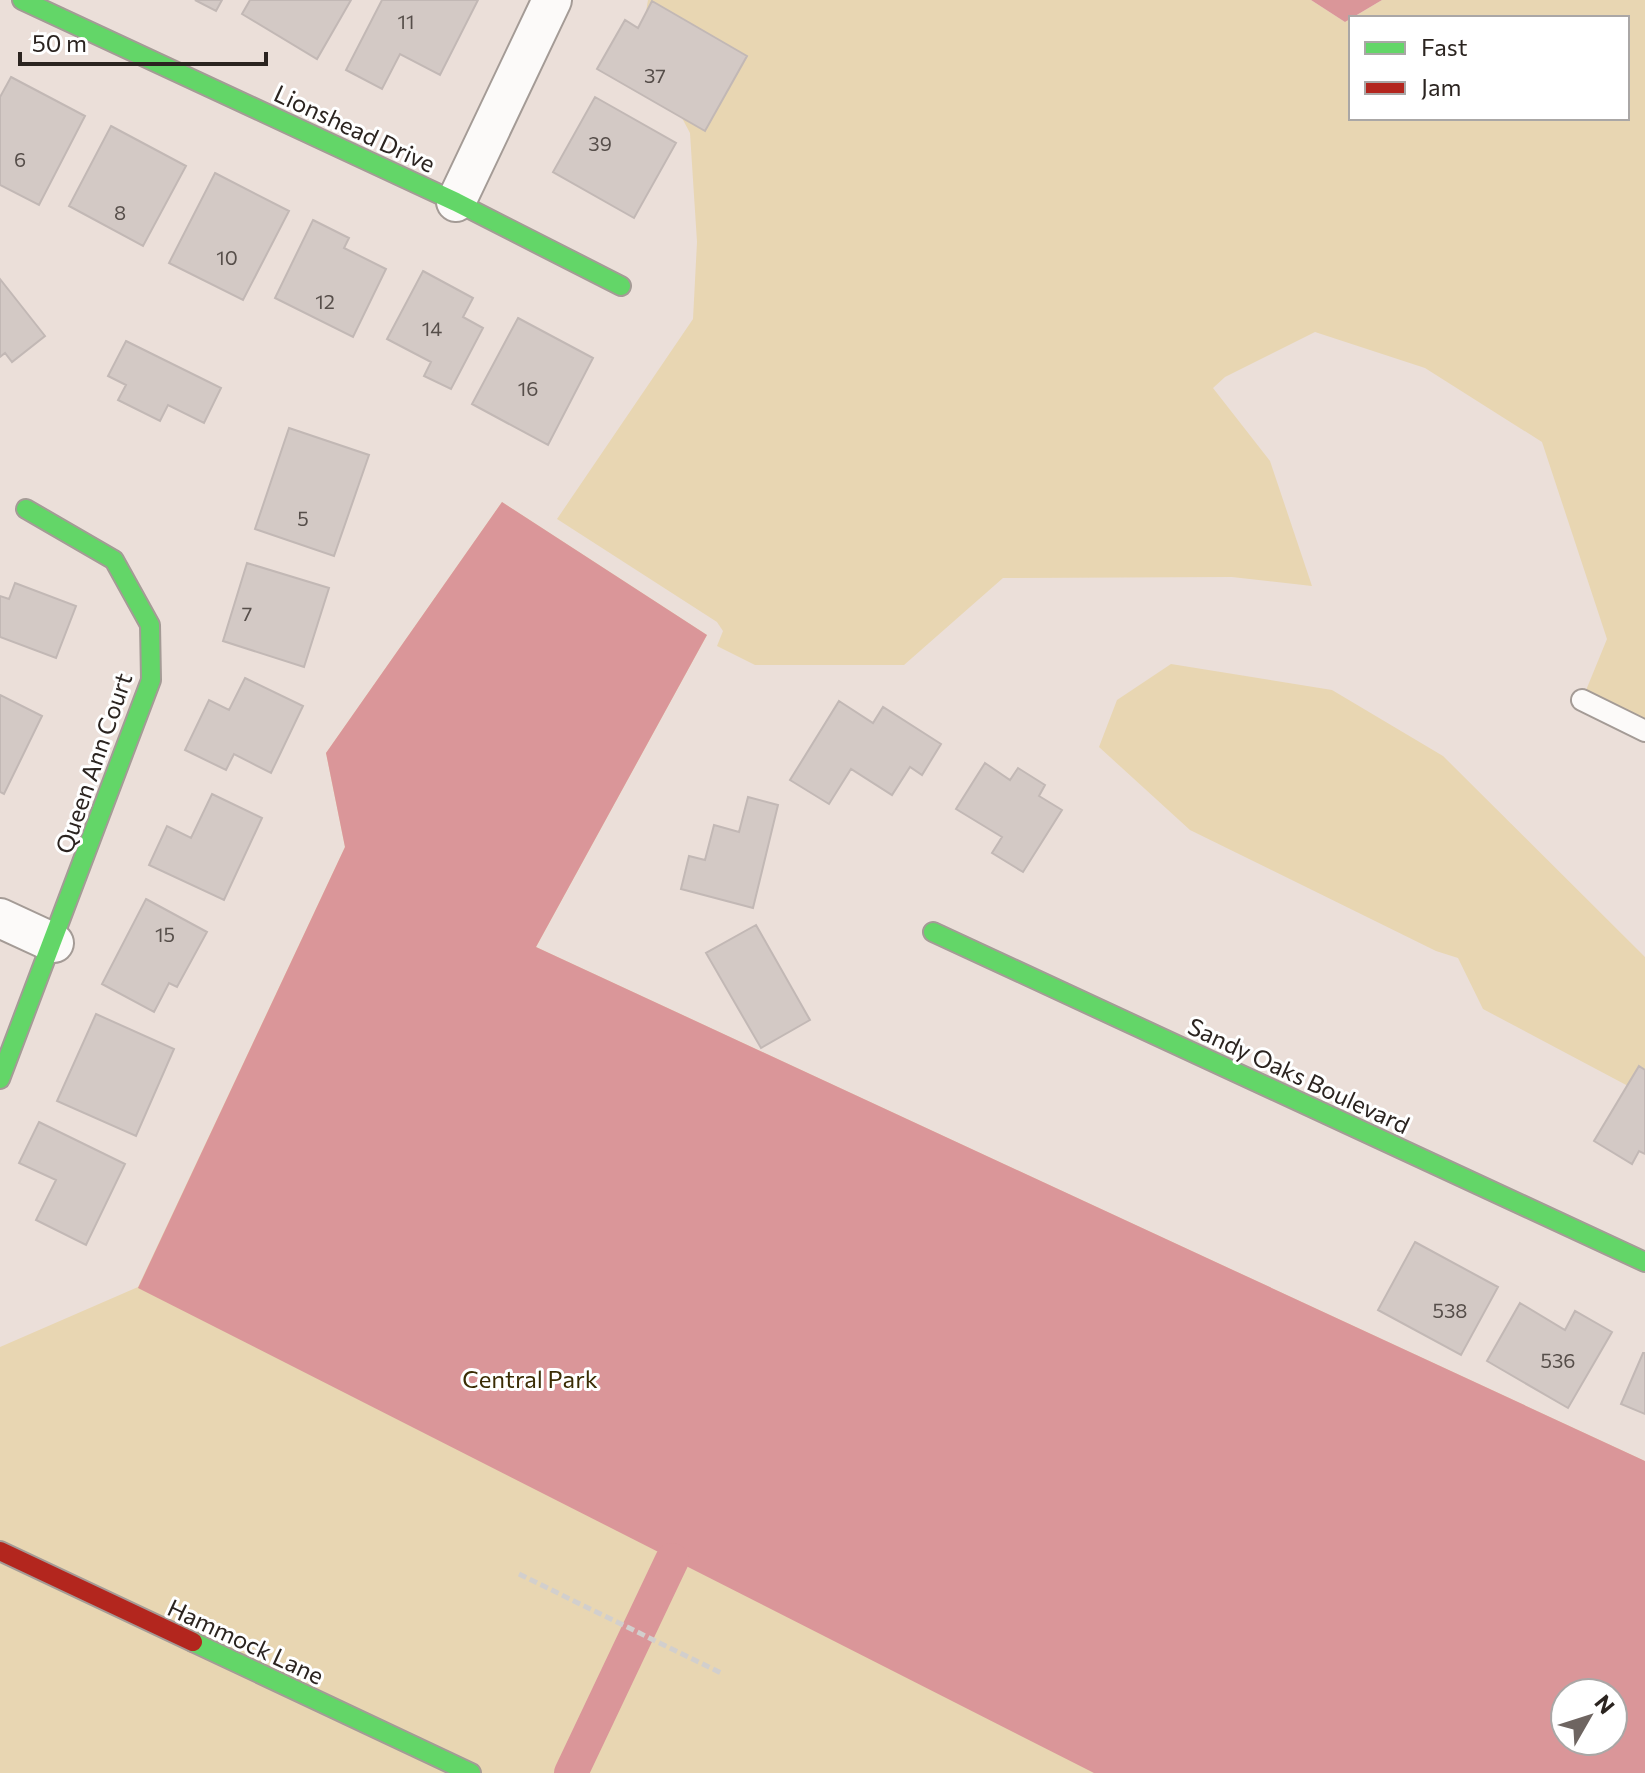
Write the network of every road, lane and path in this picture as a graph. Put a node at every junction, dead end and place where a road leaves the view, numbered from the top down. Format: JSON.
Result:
{"nodes":[{"id":1,"x":22,"y":0,"type":"edge"},
{"id":2,"x":552,"y":0,"type":"edge"},
{"id":3,"x":456,"y":202,"type":"junction"},
{"id":4,"x":621,"y":286,"type":"dead end"},
{"id":5,"x":26,"y":509,"type":"dead end"},
{"id":6,"x":1582,"y":700,"type":"dead end"},
{"id":7,"x":1645,"y":731,"type":"edge"},
{"id":8,"x":0,"y":918,"type":"edge"},
{"id":9,"x":933,"y":932,"type":"dead end"},
{"id":10,"x":54,"y":943,"type":"junction"},
{"id":11,"x":0,"y":1079,"type":"edge"},
{"id":12,"x":1645,"y":1262,"type":"edge"},
{"id":13,"x":0,"y":1551,"type":"edge"},
{"id":14,"x":519,"y":1574,"type":"dead end"},
{"id":15,"x":723,"y":1674,"type":"dead end"},
{"id":16,"x":471,"y":1773,"type":"edge"}],
"edges":[{"from":1,"to":3,"type":"street","name":"Lionshead Drive"},
{"from":2,"to":3,"type":"street"},
{"from":3,"to":4,"type":"street","name":"Lionshead Drive"},
{"from":5,"to":10,"type":"street","name":"Queen Ann Court"},
{"from":6,"to":7,"type":"lane"},
{"from":8,"to":10,"type":"street"},
{"from":9,"to":12,"type":"street","name":"Sandy Oaks Boulevard"},
{"from":10,"to":11,"type":"street","name":"Queen Ann Court"},
{"from":13,"to":16,"type":"street","name":"Hammock Lane"},
{"from":14,"to":15,"type":"path"}]}
